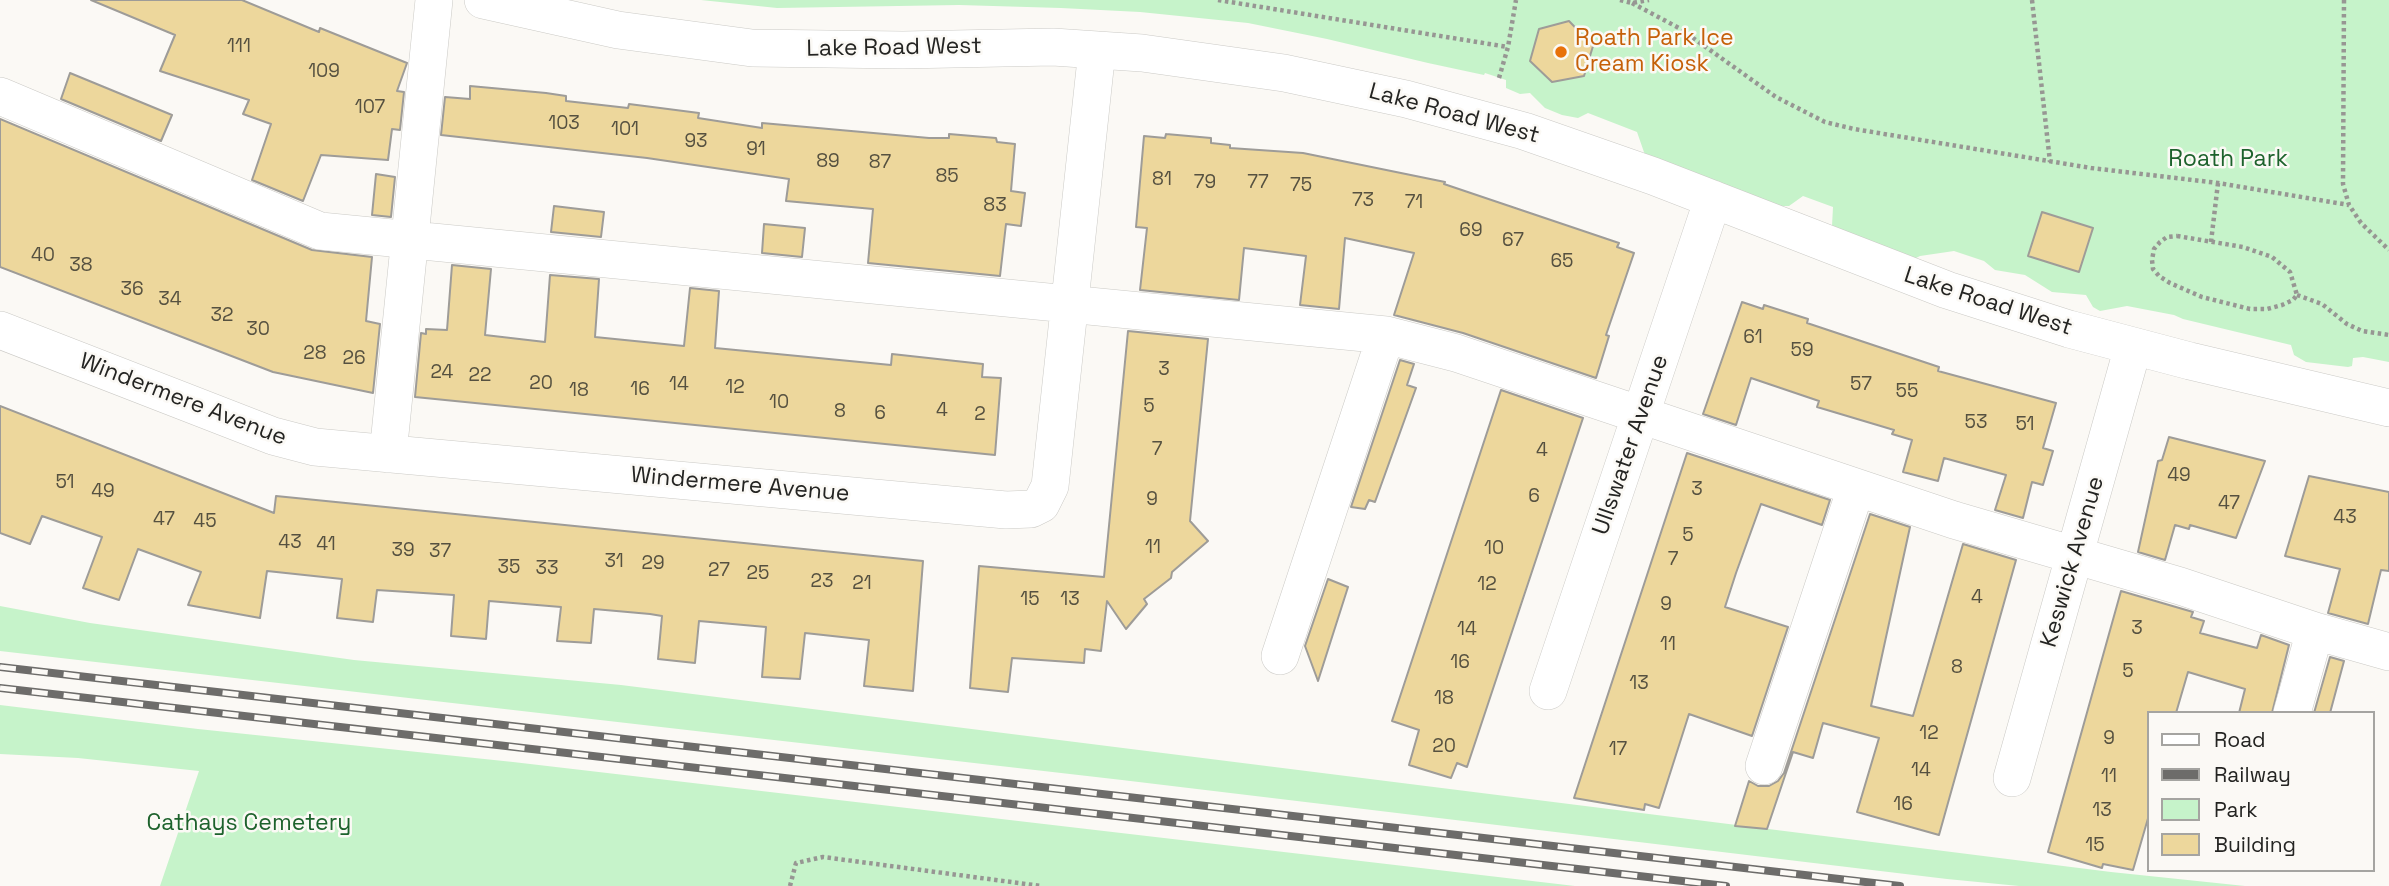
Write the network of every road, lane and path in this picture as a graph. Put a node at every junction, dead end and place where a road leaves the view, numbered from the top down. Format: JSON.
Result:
{"nodes":[{"id":1,"x":434,"y":0,"type":"edge"},
{"id":2,"x":483,"y":0,"type":"edge"},
{"id":3,"x":1218,"y":0,"type":"edge"},
{"id":4,"x":1516,"y":0,"type":"edge"},
{"id":5,"x":1620,"y":0,"type":"edge"},
{"id":6,"x":1649,"y":0,"type":"edge"},
{"id":7,"x":2032,"y":0,"type":"edge"},
{"id":8,"x":2344,"y":0,"type":"edge"},
{"id":9,"x":1632,"y":3,"type":"junction"},
{"id":10,"x":1508,"y":47,"type":"junction"},
{"id":11,"x":1097,"y":50,"type":"junction"},
{"id":12,"x":1499,"y":78,"type":"dead end"},
{"id":13,"x":0,"y":96,"type":"edge"},
{"id":14,"x":2050,"y":162,"type":"junction"},
{"id":15,"x":2218,"y":183,"type":"junction"},
{"id":16,"x":1713,"y":199,"type":"junction"},
{"id":17,"x":2348,"y":205,"type":"junction"},
{"id":18,"x":410,"y":242,"type":"junction"},
{"id":19,"x":2211,"y":242,"type":"junction"},
{"id":20,"x":2389,"y":250,"type":"edge"},
{"id":21,"x":2297,"y":295,"type":"junction"},
{"id":22,"x":1068,"y":303,"type":"junction"},
{"id":23,"x":0,"y":330,"type":"edge"},
{"id":24,"x":1386,"y":335,"type":"junction"},
{"id":25,"x":2389,"y":335,"type":"edge"},
{"id":26,"x":2133,"y":346,"type":"junction"},
{"id":27,"x":2389,"y":408,"type":"edge"},
{"id":28,"x":1642,"y":414,"type":"junction"},
{"id":29,"x":388,"y":454,"type":"junction"},
{"id":30,"x":1856,"y":488,"type":"junction"},
{"id":31,"x":2074,"y":556,"type":"junction"},
{"id":32,"x":2315,"y":631,"type":"junction"},
{"id":33,"x":2389,"y":652,"type":"edge"},
{"id":34,"x":1280,"y":656,"type":"dead end"},
{"id":35,"x":1548,"y":691,"type":"dead end"},
{"id":36,"x":2293,"y":711,"type":"edge"},
{"id":37,"x":1764,"y":766,"type":"dead end"},
{"id":38,"x":2012,"y":778,"type":"dead end"},
{"id":39,"x":790,"y":886,"type":"edge"},
{"id":40,"x":1041,"y":886,"type":"edge"}],
"edges":[{"from":1,"to":18,"type":"street"},
{"from":2,"to":11,"type":"street","name":"Lake Road West"},
{"from":3,"to":10,"type":"path"},
{"from":4,"to":10,"type":"path"},
{"from":5,"to":9,"type":"path"},
{"from":6,"to":9,"type":"path"},
{"from":7,"to":14,"type":"path"},
{"from":8,"to":17,"type":"path"},
{"from":9,"to":14,"type":"path"},
{"from":10,"to":12,"type":"path"},
{"from":11,"to":16,"type":"street","name":"Lake Road West"},
{"from":11,"to":22,"type":"street","name":"Windermere Avenue"},
{"from":13,"to":18,"type":"street"},
{"from":14,"to":15,"type":"path"},
{"from":15,"to":17,"type":"path"},
{"from":15,"to":19,"type":"path"},
{"from":16,"to":26,"type":"street","name":"Lake Road West"},
{"from":16,"to":28,"type":"street","name":"Ullswater Avenue"},
{"from":17,"to":20,"type":"path"},
{"from":18,"to":22,"type":"street"},
{"from":18,"to":29,"type":"street"},
{"from":19,"to":21,"type":"path"},
{"from":19,"to":21,"type":"path"},
{"from":21,"to":25,"type":"path"},
{"from":22,"to":24,"type":"street"},
{"from":22,"to":29,"type":"street","name":"Windermere Avenue"},
{"from":23,"to":29,"type":"street","name":"Windermere Avenue"},
{"from":24,"to":28,"type":"street"},
{"from":24,"to":34,"type":"street"},
{"from":26,"to":27,"type":"street","name":"Lake Road West"},
{"from":26,"to":31,"type":"street","name":"Keswick Avenue"},
{"from":28,"to":30,"type":"street"},
{"from":28,"to":35,"type":"street","name":"Ullswater Avenue"},
{"from":30,"to":31,"type":"street"},
{"from":30,"to":37,"type":"street"},
{"from":31,"to":32,"type":"street"},
{"from":31,"to":38,"type":"street","name":"Keswick Avenue"},
{"from":32,"to":33,"type":"street"},
{"from":32,"to":36,"type":"street"},
{"from":39,"to":40,"type":"path"}]}
